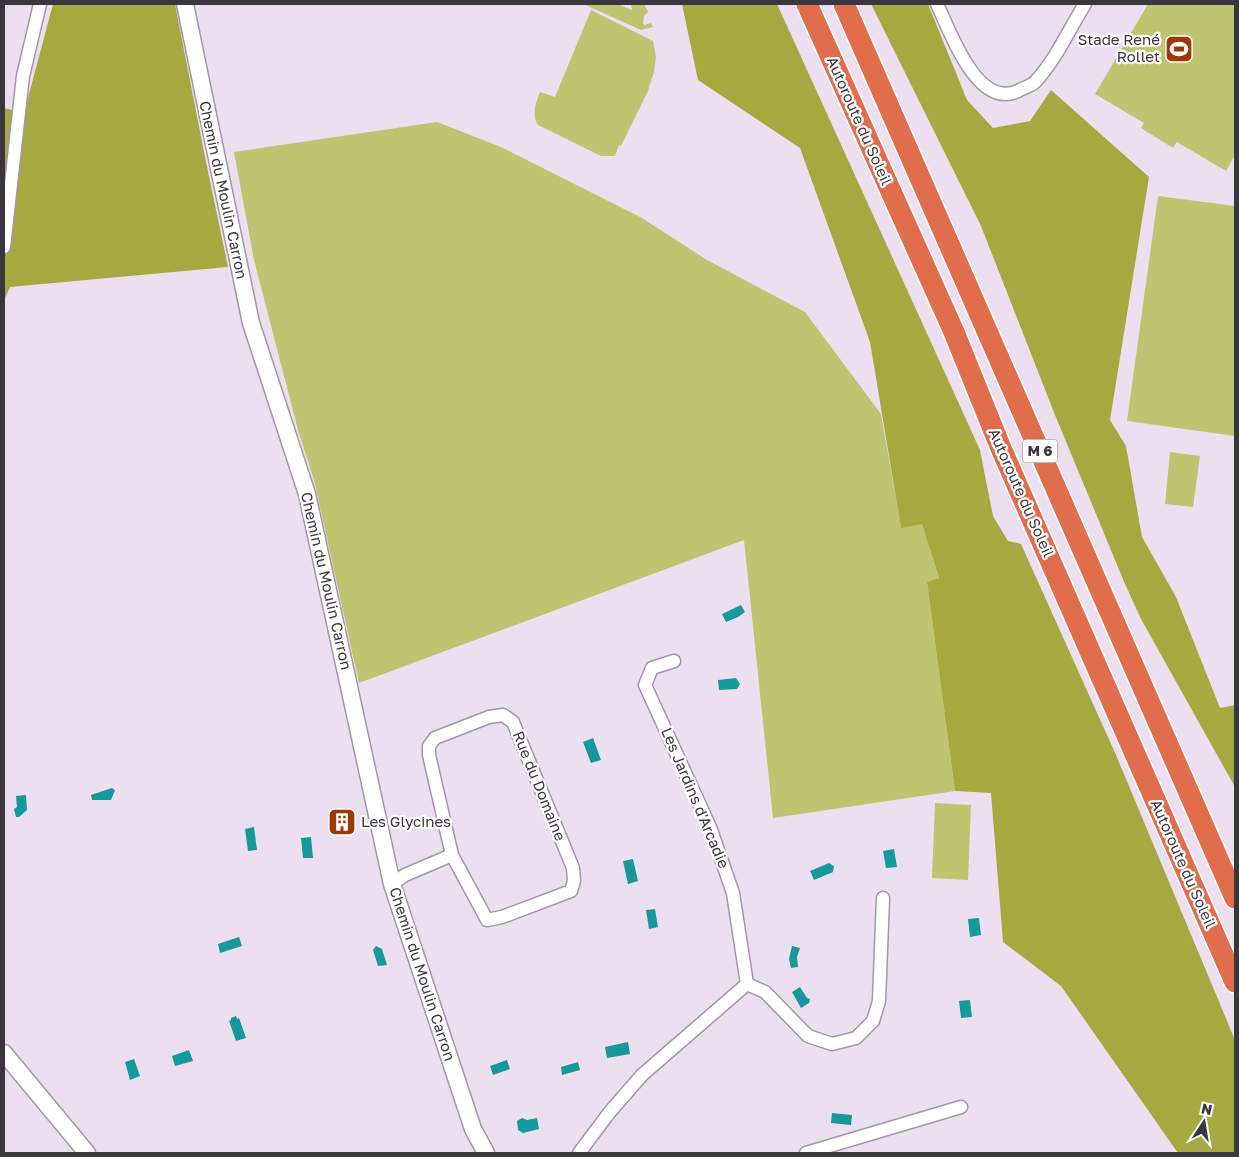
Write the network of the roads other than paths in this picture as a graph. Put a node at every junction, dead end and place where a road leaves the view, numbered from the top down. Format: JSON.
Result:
{"nodes":[{"id":1,"x":40,"y":4,"type":"edge"},
{"id":2,"x":185,"y":4,"type":"edge"},
{"id":3,"x":806,"y":4,"type":"edge"},
{"id":4,"x":844,"y":4,"type":"edge"},
{"id":5,"x":937,"y":4,"type":"edge"},
{"id":6,"x":1085,"y":4,"type":"edge"},
{"id":7,"x":4,"y":247,"type":"edge"},
{"id":8,"x":674,"y":661,"type":"dead end"},
{"id":9,"x":452,"y":855,"type":"junction"},
{"id":10,"x":392,"y":884,"type":"junction"},
{"id":11,"x":883,"y":898,"type":"dead end"},
{"id":12,"x":1235,"y":898,"type":"edge"},
{"id":13,"x":1235,"y":982,"type":"edge"},
{"id":14,"x":746,"y":984,"type":"junction"},
{"id":15,"x":4,"y":1053,"type":"edge"},
{"id":16,"x":961,"y":1106,"type":"dead end"},
{"id":17,"x":86,"y":1153,"type":"edge"},
{"id":18,"x":486,"y":1153,"type":"edge"},
{"id":19,"x":579,"y":1153,"type":"edge"},
{"id":20,"x":806,"y":1153,"type":"edge"}],
"edges":[{"from":1,"to":7,"type":"street"},
{"from":2,"to":10,"type":"street","name":"Chemin du Moulin Carron"},
{"from":3,"to":13,"type":"highway","name":"Autoroute du Soleil","number":"M 6"},
{"from":4,"to":12,"type":"highway","number":"M 6"},
{"from":5,"to":6,"type":"street"},
{"from":8,"to":14,"type":"street","name":"Les Jardins d'Arcadie"},
{"from":9,"to":9,"type":"street","name":"Rue du Domaine"},
{"from":9,"to":10,"type":"street"},
{"from":10,"to":18,"type":"street","name":"Chemin du Moulin Carron"},
{"from":11,"to":14,"type":"street"},
{"from":14,"to":19,"type":"street"},
{"from":15,"to":17,"type":"street"},
{"from":16,"to":20,"type":"street"}]}
